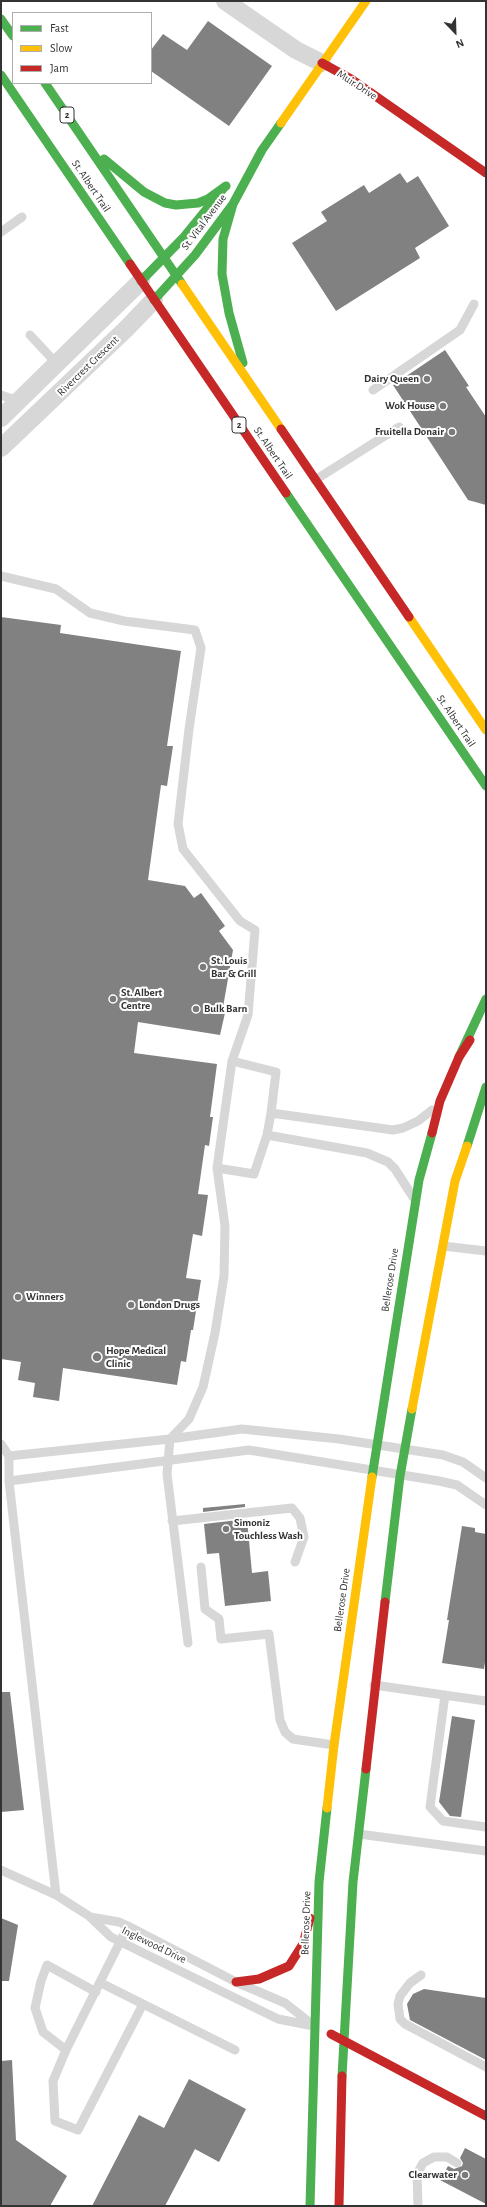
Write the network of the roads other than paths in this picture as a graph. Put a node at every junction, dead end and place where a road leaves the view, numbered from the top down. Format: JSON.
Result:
{"nodes":[{"id":1,"x":225,"y":1,"type":"edge"},
{"id":2,"x":366,"y":1,"type":"edge"},
{"id":3,"x":1,"y":19,"type":"edge"},
{"id":4,"x":12,"y":35,"type":"edge"},
{"id":5,"x":322,"y":63,"type":"junction"},
{"id":6,"x":1,"y":74,"type":"edge"},
{"id":7,"x":46,"y":84,"type":"edge"},
{"id":8,"x":89,"y":147,"type":"junction"},
{"id":9,"x":262,"y":150,"type":"junction"},
{"id":10,"x":486,"y":173,"type":"edge"},
{"id":11,"x":231,"y":181,"type":"junction"},
{"id":12,"x":233,"y":204,"type":"junction"},
{"id":13,"x":22,"y":218,"type":"dead end"},
{"id":14,"x":1,"y":232,"type":"edge"},
{"id":15,"x":164,"y":259,"type":"junction"},
{"id":16,"x":176,"y":276,"type":"junction"},
{"id":17,"x":141,"y":281,"type":"junction"},
{"id":18,"x":154,"y":300,"type":"junction"},
{"id":19,"x":474,"y":304,"type":"dead end"},
{"id":20,"x":30,"y":335,"type":"dead end"},
{"id":21,"x":57,"y":364,"type":"junction"},
{"id":22,"x":248,"y":381,"type":"junction"},
{"id":23,"x":372,"y":390,"type":"dead end"},
{"id":24,"x":1,"y":396,"type":"edge"},
{"id":25,"x":18,"y":401,"type":"junction"},
{"id":26,"x":1,"y":418,"type":"edge"},
{"id":27,"x":1,"y":422,"type":"edge"},
{"id":28,"x":399,"y":427,"type":"dead end"},
{"id":29,"x":20,"y":431,"type":"junction"},
{"id":30,"x":1,"y":434,"type":"edge"},
{"id":31,"x":1,"y":448,"type":"edge"},
{"id":32,"x":315,"y":480,"type":"junction"},
{"id":33,"x":1,"y":576,"type":"edge"},
{"id":34,"x":486,"y":730,"type":"edge"},
{"id":35,"x":486,"y":786,"type":"edge"},
{"id":36,"x":486,"y":999,"type":"edge"},
{"id":37,"x":486,"y":1015,"type":"edge"},
{"id":38,"x":459,"y":1057,"type":"junction"},
{"id":39,"x":232,"y":1061,"type":"junction"},
{"id":40,"x":486,"y":1087,"type":"edge"},
{"id":41,"x":440,"y":1101,"type":"junction"},
{"id":42,"x":271,"y":1113,"type":"junction"},
{"id":43,"x":267,"y":1135,"type":"junction"},
{"id":44,"x":217,"y":1168,"type":"junction"},
{"id":45,"x":415,"y":1201,"type":"junction"},
{"id":46,"x":443,"y":1246,"type":"junction"},
{"id":47,"x":486,"y":1251,"type":"edge"},
{"id":48,"x":170,"y":1439,"type":"junction"},
{"id":49,"x":1,"y":1444,"type":"edge"},
{"id":50,"x":376,"y":1444,"type":"junction"},
{"id":51,"x":405,"y":1449,"type":"junction"},
{"id":52,"x":10,"y":1456,"type":"junction"},
{"id":53,"x":169,"y":1461,"type":"junction"},
{"id":54,"x":372,"y":1471,"type":"junction"},
{"id":55,"x":400,"y":1476,"type":"junction"},
{"id":56,"x":486,"y":1478,"type":"edge"},
{"id":57,"x":9,"y":1481,"type":"junction"},
{"id":58,"x":486,"y":1505,"type":"edge"},
{"id":59,"x":172,"y":1521,"type":"junction"},
{"id":60,"x":296,"y":1562,"type":"dead end"},
{"id":61,"x":201,"y":1567,"type":"dead end"},
{"id":62,"x":188,"y":1643,"type":"dead end"},
{"id":63,"x":374,"y":1685,"type":"junction"},
{"id":64,"x":445,"y":1695,"type":"junction"},
{"id":65,"x":486,"y":1700,"type":"edge"},
{"id":66,"x":334,"y":1745,"type":"junction"},
{"id":67,"x":486,"y":1827,"type":"edge"},
{"id":68,"x":359,"y":1834,"type":"junction"},
{"id":69,"x":486,"y":1851,"type":"edge"},
{"id":70,"x":1,"y":1870,"type":"edge"},
{"id":71,"x":319,"y":1882,"type":"junction"},
{"id":72,"x":56,"y":1895,"type":"junction"},
{"id":73,"x":89,"y":1916,"type":"junction"},
{"id":74,"x":128,"y":1926,"type":"junction"},
{"id":75,"x":121,"y":1942,"type":"junction"},
{"id":76,"x":421,"y":1975,"type":"dead end"},
{"id":77,"x":236,"y":1982,"type":"junction"},
{"id":78,"x":101,"y":1983,"type":"junction"},
{"id":79,"x":96,"y":1992,"type":"junction"},
{"id":80,"x":143,"y":2004,"type":"junction"},
{"id":81,"x":314,"y":2026,"type":"junction"},
{"id":82,"x":343,"y":2040,"type":"junction"},
{"id":83,"x":66,"y":2050,"type":"junction"},
{"id":84,"x":235,"y":2050,"type":"dead end"},
{"id":85,"x":486,"y":2067,"type":"edge"},
{"id":86,"x":486,"y":2116,"type":"edge"},
{"id":87,"x":457,"y":2163,"type":"dead end"},
{"id":88,"x":310,"y":2206,"type":"edge"},
{"id":89,"x":339,"y":2206,"type":"edge"},
{"id":90,"x":418,"y":2206,"type":"edge"}],
"edges":[{"from":1,"to":5,"type":"street","name":"Muir Drive"},
{"from":2,"to":5,"type":"main road","name":"St. Vital Avenue"},
{"from":3,"to":4,"type":"main road"},
{"from":5,"to":9,"type":"main road","name":"St. Vital Avenue"},
{"from":5,"to":10,"type":"main road","name":"Muir Drive"},
{"from":6,"to":17,"type":"main road","name":"St. Albert Trail","number":"2"},
{"from":7,"to":8,"type":"main road","name":"St. Albert Trail","number":"2"},
{"from":8,"to":11,"type":"main road"},
{"from":8,"to":15,"type":"main road","name":"St. Albert Trail","number":"2"},
{"from":9,"to":11,"type":"main road","name":"St. Vital Avenue"},
{"from":9,"to":12,"type":"main road","name":"St. Vital Avenue"},
{"from":11,"to":15,"type":"main road","name":"St. Vital Avenue"},
{"from":12,"to":16,"type":"main road","name":"St. Vital Avenue"},
{"from":12,"to":22,"type":"main road"},
{"from":13,"to":14,"type":"lane"},
{"from":15,"to":16,"type":"main road","name":"St. Albert Trail","number":"2"},
{"from":15,"to":17,"type":"main road","name":"St. Vital Avenue"},
{"from":16,"to":18,"type":"main road","name":"St. Vital Avenue"},
{"from":16,"to":22,"type":"main road","name":"St. Albert Trail","number":"2"},
{"from":17,"to":18,"type":"main road","name":"St. Albert Trail","number":"2"},
{"from":17,"to":21,"type":"street","name":"Rivercrest Crescent"},
{"from":18,"to":29,"type":"street","name":"Rivercrest Crescent"},
{"from":18,"to":35,"type":"main road","name":"St. Albert Trail","number":"2"},
{"from":19,"to":23,"type":"lane"},
{"from":20,"to":21,"type":"lane"},
{"from":21,"to":25,"type":"street","name":"Rivercrest Crescent"},
{"from":22,"to":32,"type":"main road","name":"St. Albert Trail","number":"2"},
{"from":24,"to":25,"type":"lane"},
{"from":25,"to":26,"type":"street","name":"Rivercrest Crescent"},
{"from":27,"to":29,"type":"street"},
{"from":28,"to":32,"type":"lane"},
{"from":29,"to":30,"type":"lane"},
{"from":29,"to":31,"type":"street","name":"Rivercrest Crescent"},
{"from":32,"to":34,"type":"main road","name":"St. Albert Trail","number":"2"},
{"from":33,"to":39,"type":"lane"},
{"from":36,"to":38,"type":"main road"},
{"from":37,"to":38,"type":"main road","name":"Bellerose Drive"},
{"from":38,"to":41,"type":"main road","name":"Bellerose Drive"},
{"from":39,"to":42,"type":"lane"},
{"from":39,"to":44,"type":"lane"},
{"from":40,"to":46,"type":"main road"},
{"from":41,"to":42,"type":"lane"},
{"from":41,"to":45,"type":"main road","name":"Bellerose Drive"},
{"from":42,"to":43,"type":"lane"},
{"from":43,"to":44,"type":"lane"},
{"from":43,"to":45,"type":"lane"},
{"from":44,"to":48,"type":"lane"},
{"from":45,"to":50,"type":"main road","name":"Bellerose Drive"},
{"from":46,"to":47,"type":"lane"},
{"from":46,"to":51,"type":"main road"},
{"from":48,"to":50,"type":"lane"},
{"from":48,"to":52,"type":"lane"},
{"from":48,"to":53,"type":"lane"},
{"from":49,"to":52,"type":"lane"},
{"from":50,"to":51,"type":"lane"},
{"from":50,"to":54,"type":"main road","name":"Bellerose Drive"},
{"from":51,"to":55,"type":"main road"},
{"from":51,"to":56,"type":"lane"},
{"from":52,"to":57,"type":"lane"},
{"from":53,"to":54,"type":"lane"},
{"from":53,"to":57,"type":"lane"},
{"from":53,"to":59,"type":"lane"},
{"from":54,"to":55,"type":"lane"},
{"from":54,"to":66,"type":"main road","name":"Bellerose Drive"},
{"from":55,"to":58,"type":"lane"},
{"from":55,"to":63,"type":"main road"},
{"from":57,"to":72,"type":"lane"},
{"from":59,"to":60,"type":"lane"},
{"from":59,"to":62,"type":"lane"},
{"from":61,"to":66,"type":"lane"},
{"from":63,"to":64,"type":"lane"},
{"from":63,"to":68,"type":"main road"},
{"from":64,"to":65,"type":"lane"},
{"from":64,"to":67,"type":"lane"},
{"from":66,"to":71,"type":"main road","name":"Bellerose Drive"},
{"from":68,"to":69,"type":"lane"},
{"from":68,"to":82,"type":"main road"},
{"from":70,"to":72,"type":"lane"},
{"from":71,"to":77,"type":"main road"},
{"from":71,"to":81,"type":"main road","name":"Bellerose Drive"},
{"from":72,"to":73,"type":"lane"},
{"from":73,"to":74,"type":"lane","name":"Inglewood Drive"},
{"from":73,"to":75,"type":"lane","name":"Inglewood Drive"},
{"from":74,"to":75,"type":"lane"},
{"from":74,"to":77,"type":"lane","name":"Inglewood Drive"},
{"from":75,"to":78,"type":"lane"},
{"from":75,"to":81,"type":"lane","name":"Inglewood Drive"},
{"from":76,"to":85,"type":"lane"},
{"from":77,"to":81,"type":"lane","name":"Inglewood Drive"},
{"from":78,"to":79,"type":"lane"},
{"from":78,"to":80,"type":"lane"},
{"from":79,"to":83,"type":"lane"},
{"from":79,"to":83,"type":"lane"},
{"from":80,"to":83,"type":"lane"},
{"from":80,"to":84,"type":"lane"},
{"from":81,"to":82,"type":"main road","name":"Inglewood Drive"},
{"from":81,"to":88,"type":"main road","name":"Bellerose Drive"},
{"from":82,"to":86,"type":"main road","name":"Inglewood Drive"},
{"from":82,"to":89,"type":"main road"},
{"from":87,"to":90,"type":"lane"}]}
